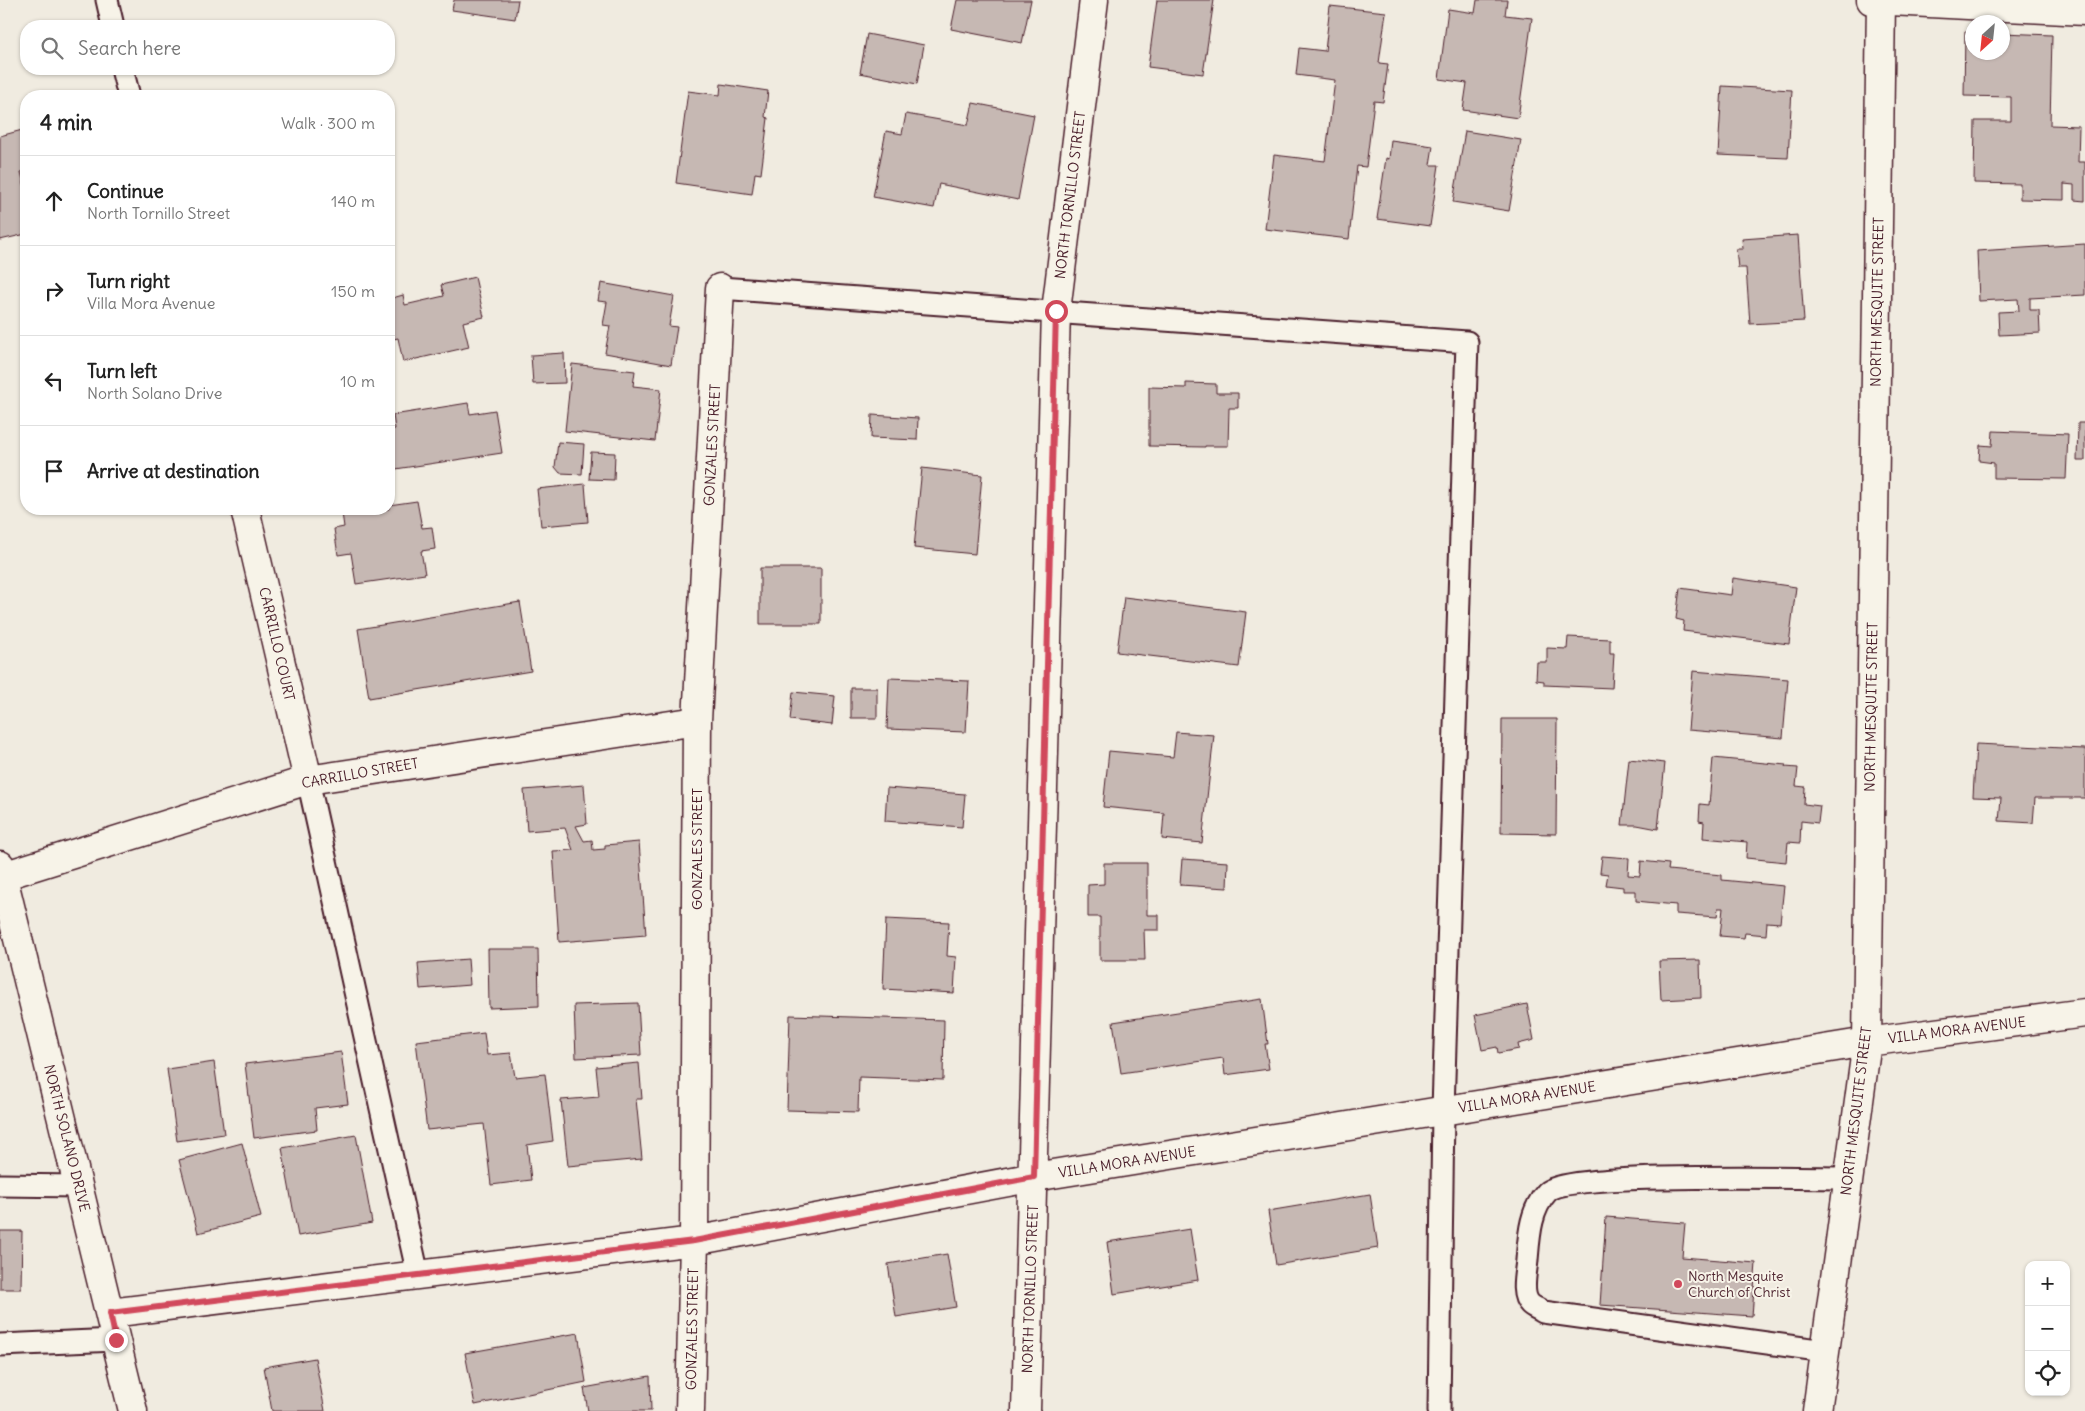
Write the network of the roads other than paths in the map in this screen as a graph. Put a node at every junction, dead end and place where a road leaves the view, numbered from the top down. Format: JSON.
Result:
{"nodes":[{"id":1,"x":107,"y":0,"type":"edge"},
{"id":2,"x":1094,"y":0,"type":"edge"},
{"id":3,"x":1878,"y":0,"type":"edge"},
{"id":4,"x":2085,"y":11,"type":"edge"},
{"id":5,"x":112,"y":20,"type":"edge"},
{"id":6,"x":123,"y":75,"type":"edge"},
{"id":7,"x":127,"y":90,"type":"edge"},
{"id":8,"x":720,"y":288,"type":"joint"},
{"id":9,"x":1056,"y":311,"type":"junction"},
{"id":10,"x":246,"y":515,"type":"edge"},
{"id":11,"x":698,"y":721,"type":"junction"},
{"id":12,"x":308,"y":780,"type":"junction"},
{"id":13,"x":1,"y":870,"type":"edge"},
{"id":14,"x":2085,"y":1014,"type":"edge"},
{"id":15,"x":1867,"y":1042,"type":"junction"},
{"id":16,"x":1443,"y":1110,"type":"junction"},
{"id":17,"x":1034,"y":1177,"type":"junction"},
{"id":18,"x":1848,"y":1178,"type":"junction"},
{"id":19,"x":0,"y":1185,"type":"edge"},
{"id":20,"x":79,"y":1186,"type":"junction"},
{"id":21,"x":694,"y":1241,"type":"junction"},
{"id":22,"x":418,"y":1275,"type":"junction"},
{"id":23,"x":110,"y":1313,"type":"junction"},
{"id":24,"x":116,"y":1340,"type":"junction"},
{"id":25,"x":0,"y":1345,"type":"edge"},
{"id":26,"x":1825,"y":1351,"type":"junction"},
{"id":27,"x":133,"y":1411,"type":"edge"},
{"id":28,"x":690,"y":1411,"type":"edge"},
{"id":29,"x":1026,"y":1411,"type":"edge"},
{"id":30,"x":1438,"y":1411,"type":"edge"},
{"id":31,"x":1817,"y":1411,"type":"edge"}],
"edges":[{"from":1,"to":5,"type":"lane"},
{"from":2,"to":9,"type":"street","name":"NORTH TORNILLO STREET"},
{"from":3,"to":4,"type":"street"},
{"from":3,"to":15,"type":"street","name":"NORTH MESQUITE STREET"},
{"from":6,"to":7,"type":"lane"},
{"from":8,"to":9,"type":"lane"},
{"from":8,"to":11,"type":"street","name":"GONZALES STREET"},
{"from":9,"to":16,"type":"lane"},
{"from":9,"to":17,"type":"street","name":"NORTH TORNILLO STREET"},
{"from":10,"to":12,"type":"street","name":"CARRILLO COURT"},
{"from":11,"to":12,"type":"street","name":"CARRILLO STREET"},
{"from":11,"to":21,"type":"street","name":"GONZALES STREET"},
{"from":12,"to":13,"type":"street","name":"CARRILLO STREET"},
{"from":12,"to":22,"type":"lane"},
{"from":13,"to":20,"type":"street","name":"NORTH SOLANO DRIVE"},
{"from":14,"to":15,"type":"street","name":"VILLA MORA AVENUE"},
{"from":15,"to":16,"type":"street","name":"VILLA MORA AVENUE"},
{"from":15,"to":18,"type":"street","name":"NORTH MESQUITE STREET"},
{"from":16,"to":17,"type":"street","name":"VILLA MORA AVENUE"},
{"from":16,"to":30,"type":"lane"},
{"from":17,"to":21,"type":"street","name":"VILLA MORA AVENUE"},
{"from":17,"to":29,"type":"street","name":"NORTH TORNILLO STREET"},
{"from":18,"to":26,"type":"street","name":"NORTH MESQUITE STREET"},
{"from":18,"to":26,"type":"lane"},
{"from":19,"to":20,"type":"lane"},
{"from":20,"to":23,"type":"street","name":"NORTH SOLANO DRIVE"},
{"from":21,"to":22,"type":"street","name":"VILLA MORA AVENUE"},
{"from":21,"to":28,"type":"street","name":"GONZALES STREET"},
{"from":22,"to":23,"type":"street","name":"VILLA MORA AVENUE"},
{"from":23,"to":24,"type":"street","name":"NORTH SOLANO DRIVE"},
{"from":24,"to":25,"type":"lane"},
{"from":24,"to":27,"type":"street","name":"NORTH SOLANO DRIVE"},
{"from":26,"to":31,"type":"street","name":"NORTH MESQUITE STREET"}]}
